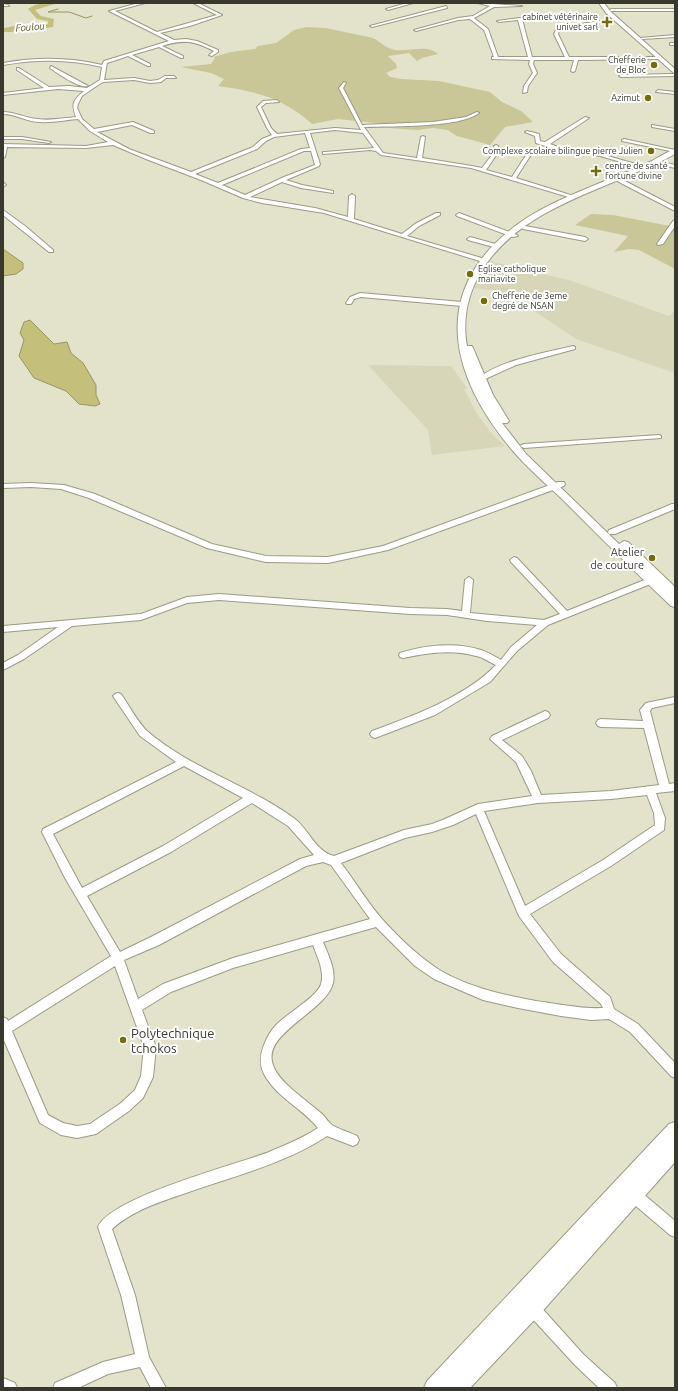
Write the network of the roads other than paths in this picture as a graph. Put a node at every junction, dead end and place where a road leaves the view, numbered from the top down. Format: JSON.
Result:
{"nodes":[{"id":1,"x":143,"y":3,"type":"edge"},
{"id":2,"x":195,"y":3,"type":"edge"},
{"id":3,"x":411,"y":3,"type":"edge"},
{"id":4,"x":438,"y":3,"type":"edge"},
{"id":5,"x":480,"y":3,"type":"edge"},
{"id":6,"x":601,"y":3,"type":"edge"},
{"id":7,"x":605,"y":3,"type":"edge"},
{"id":8,"x":493,"y":6,"type":"junction"},
{"id":9,"x":520,"y":8,"type":"edge"},
{"id":10,"x":388,"y":9,"type":"dead end"},
{"id":11,"x":675,"y":10,"type":"edge"},
{"id":12,"x":609,"y":11,"type":"junction"},
{"id":13,"x":470,"y":18,"type":"junction"},
{"id":14,"x":520,"y":19,"type":"junction"},
{"id":15,"x":612,"y":20,"type":"junction"},
{"id":16,"x":499,"y":21,"type":"dead end"},
{"id":17,"x":372,"y":26,"type":"dead end"},
{"id":18,"x":616,"y":27,"type":"dead end"},
{"id":19,"x":416,"y":30,"type":"dead end"},
{"id":20,"x":157,"y":33,"type":"junction"},
{"id":21,"x":675,"y":36,"type":"edge"},
{"id":22,"x":642,"y":38,"type":"junction"},
{"id":23,"x":173,"y":41,"type":"junction"},
{"id":24,"x":160,"y":46,"type":"junction"},
{"id":25,"x":129,"y":55,"type":"junction"},
{"id":26,"x":211,"y":55,"type":"dead end"},
{"id":27,"x":182,"y":57,"type":"dead end"},
{"id":28,"x":495,"y":58,"type":"junction"},
{"id":29,"x":531,"y":58,"type":"junction"},
{"id":30,"x":660,"y":58,"type":"junction"},
{"id":31,"x":568,"y":59,"type":"junction"},
{"id":32,"x":576,"y":59,"type":"junction"},
{"id":33,"x":3,"y":64,"type":"edge"},
{"id":34,"x":149,"y":65,"type":"dead end"},
{"id":35,"x":497,"y":65,"type":"dead end"},
{"id":36,"x":103,"y":66,"type":"junction"},
{"id":37,"x":51,"y":67,"type":"dead end"},
{"id":38,"x":675,"y":67,"type":"edge"},
{"id":39,"x":18,"y":69,"type":"dead end"},
{"id":40,"x":573,"y":70,"type":"dead end"},
{"id":41,"x":675,"y":72,"type":"edge"},
{"id":42,"x":675,"y":75,"type":"edge"},
{"id":43,"x":621,"y":76,"type":"dead end"},
{"id":44,"x":174,"y":77,"type":"dead end"},
{"id":45,"x":102,"y":81,"type":"junction"},
{"id":46,"x":344,"y":83,"type":"dead end"},
{"id":47,"x":90,"y":89,"type":"junction"},
{"id":48,"x":50,"y":90,"type":"junction"},
{"id":49,"x":658,"y":91,"type":"dead end"},
{"id":50,"x":525,"y":92,"type":"dead end"},
{"id":51,"x":675,"y":93,"type":"edge"},
{"id":52,"x":3,"y":94,"type":"edge"},
{"id":53,"x":277,"y":101,"type":"dead end"},
{"id":54,"x":3,"y":113,"type":"edge"},
{"id":55,"x":477,"y":113,"type":"dead end"},
{"id":56,"x":78,"y":118,"type":"junction"},
{"id":57,"x":587,"y":118,"type":"dead end"},
{"id":58,"x":362,"y":126,"type":"junction"},
{"id":59,"x":654,"y":126,"type":"dead end"},
{"id":60,"x":675,"y":130,"type":"edge"},
{"id":61,"x":93,"y":131,"type":"junction"},
{"id":62,"x":152,"y":132,"type":"dead end"},
{"id":63,"x":307,"y":132,"type":"junction"},
{"id":64,"x":364,"y":132,"type":"junction"},
{"id":65,"x":527,"y":132,"type":"dead end"},
{"id":66,"x":276,"y":136,"type":"junction"},
{"id":67,"x":423,"y":137,"type":"dead end"},
{"id":68,"x":3,"y":138,"type":"edge"},
{"id":69,"x":624,"y":140,"type":"dead end"},
{"id":70,"x":113,"y":143,"type":"junction"},
{"id":71,"x":546,"y":144,"type":"junction"},
{"id":72,"x":4,"y":145,"type":"edge"},
{"id":73,"x":496,"y":146,"type":"dead end"},
{"id":74,"x":75,"y":147,"type":"junction"},
{"id":75,"x":313,"y":149,"type":"junction"},
{"id":76,"x":377,"y":150,"type":"junction"},
{"id":77,"x":532,"y":150,"type":"dead end"},
{"id":78,"x":675,"y":152,"type":"edge"},
{"id":79,"x":325,"y":153,"type":"dead end"},
{"id":80,"x":3,"y":157,"type":"edge"},
{"id":81,"x":419,"y":159,"type":"junction"},
{"id":82,"x":662,"y":163,"type":"junction"},
{"id":83,"x":675,"y":167,"type":"edge"},
{"id":84,"x":644,"y":168,"type":"junction"},
{"id":85,"x":483,"y":170,"type":"junction"},
{"id":86,"x":191,"y":174,"type":"junction"},
{"id":87,"x":513,"y":179,"type":"junction"},
{"id":88,"x":282,"y":180,"type":"junction"},
{"id":89,"x":621,"y":181,"type":"junction"},
{"id":90,"x":218,"y":185,"type":"junction"},
{"id":91,"x":331,"y":192,"type":"dead end"},
{"id":92,"x":352,"y":196,"type":"dead end"},
{"id":93,"x":245,"y":197,"type":"junction"},
{"id":94,"x":574,"y":197,"type":"junction"},
{"id":95,"x":675,"y":209,"type":"edge"},
{"id":96,"x":3,"y":212,"type":"edge"},
{"id":97,"x":438,"y":214,"type":"dead end"},
{"id":98,"x":459,"y":215,"type":"dead end"},
{"id":99,"x":351,"y":220,"type":"junction"},
{"id":100,"x":675,"y":222,"type":"edge"},
{"id":101,"x":525,"y":228,"type":"junction"},
{"id":102,"x":512,"y":235,"type":"junction"},
{"id":103,"x":403,"y":236,"type":"junction"},
{"id":104,"x":470,"y":239,"type":"dead end"},
{"id":105,"x":585,"y":239,"type":"dead end"},
{"id":106,"x":660,"y":244,"type":"dead end"},
{"id":107,"x":497,"y":246,"type":"junction"},
{"id":108,"x":51,"y":251,"type":"dead end"},
{"id":109,"x":484,"y":260,"type":"junction"},
{"id":110,"x":349,"y":303,"type":"dead end"},
{"id":111,"x":462,"y":304,"type":"junction"},
{"id":112,"x":573,"y":348,"type":"dead end"},
{"id":113,"x":481,"y":379,"type":"junction"},
{"id":114,"x":659,"y":437,"type":"dead end"},
{"id":115,"x":524,"y":446,"type":"junction"},
{"id":116,"x":557,"y":485,"type":"junction"},
{"id":117,"x":3,"y":486,"type":"edge"},
{"id":118,"x":675,"y":506,"type":"edge"},
{"id":119,"x":612,"y":532,"type":"junction"},
{"id":120,"x":514,"y":560,"type":"dead end"},
{"id":121,"x":469,"y":580,"type":"dead end"},
{"id":122,"x":650,"y":580,"type":"junction"},
{"id":123,"x":672,"y":594,"type":"edge"},
{"id":124,"x":675,"y":604,"type":"edge"},
{"id":125,"x":565,"y":614,"type":"junction"},
{"id":126,"x":466,"y":615,"type":"junction"},
{"id":127,"x":545,"y":623,"type":"junction"},
{"id":128,"x":69,"y":624,"type":"junction"},
{"id":129,"x":3,"y":629,"type":"edge"},
{"id":130,"x":403,"y":655,"type":"dead end"},
{"id":131,"x":502,"y":664,"type":"junction"},
{"id":132,"x":3,"y":667,"type":"edge"},
{"id":133,"x":118,"y":696,"type":"dead end"},
{"id":134,"x":675,"y":700,"type":"edge"},
{"id":135,"x":545,"y":715,"type":"dead end"},
{"id":136,"x":601,"y":724,"type":"dead end"},
{"id":137,"x":648,"y":725,"type":"junction"},
{"id":138,"x":375,"y":734,"type":"dead end"},
{"id":139,"x":184,"y":762,"type":"junction"},
{"id":140,"x":670,"y":788,"type":"edge"},
{"id":141,"x":650,"y":790,"type":"junction"},
{"id":142,"x":252,"y":798,"type":"junction"},
{"id":143,"x":538,"y":799,"type":"junction"},
{"id":144,"x":478,"y":808,"type":"junction"},
{"id":145,"x":328,"y":859,"type":"junction"},
{"id":146,"x":81,"y":894,"type":"junction"},
{"id":147,"x":524,"y":914,"type":"junction"},
{"id":148,"x":378,"y":922,"type":"junction"},
{"id":149,"x":317,"y":940,"type":"junction"},
{"id":150,"x":118,"y":958,"type":"junction"},
{"id":151,"x":136,"y":1007,"type":"junction"},
{"id":152,"x":610,"y":1013,"type":"junction"},
{"id":153,"x":4,"y":1028,"type":"edge"},
{"id":154,"x":675,"y":1072,"type":"edge"},
{"id":155,"x":327,"y":1129,"type":"junction"},
{"id":156,"x":675,"y":1130,"type":"edge"},
{"id":157,"x":353,"y":1140,"type":"dead end"},
{"id":158,"x":675,"y":1150,"type":"edge"},
{"id":159,"x":635,"y":1196,"type":"junction"},
{"id":160,"x":675,"y":1230,"type":"edge"},
{"id":161,"x":533,"y":1309,"type":"junction"},
{"id":162,"x":143,"y":1359,"type":"junction"},
{"id":163,"x":3,"y":1385,"type":"edge"},
{"id":164,"x":10,"y":1388,"type":"edge"},
{"id":165,"x":60,"y":1388,"type":"edge"},
{"id":166,"x":159,"y":1388,"type":"edge"},
{"id":167,"x":434,"y":1388,"type":"edge"},
{"id":168,"x":457,"y":1388,"type":"edge"},
{"id":169,"x":610,"y":1388,"type":"edge"}],
"edges":[{"from":1,"to":20,"type":"street"},
{"from":2,"to":20,"type":"street"},
{"from":3,"to":10,"type":"street"},
{"from":4,"to":17,"type":"street"},
{"from":5,"to":8,"type":"street"},
{"from":6,"to":12,"type":"main road"},
{"from":7,"to":12,"type":"main road"},
{"from":8,"to":9,"type":"street"},
{"from":8,"to":13,"type":"street"},
{"from":9,"to":14,"type":"street"},
{"from":11,"to":12,"type":"street"},
{"from":12,"to":15,"type":"street"},
{"from":12,"to":22,"type":"main road"},
{"from":12,"to":30,"type":"main road"},
{"from":13,"to":19,"type":"street"},
{"from":13,"to":28,"type":"street"},
{"from":14,"to":16,"type":"street"},
{"from":14,"to":29,"type":"street"},
{"from":15,"to":18,"type":"street"},
{"from":15,"to":31,"type":"street"},
{"from":20,"to":23,"type":"street"},
{"from":21,"to":22,"type":"street"},
{"from":22,"to":38,"type":"main road"},
{"from":23,"to":24,"type":"street"},
{"from":23,"to":26,"type":"street"},
{"from":24,"to":25,"type":"street"},
{"from":24,"to":27,"type":"street"},
{"from":25,"to":34,"type":"street"},
{"from":25,"to":36,"type":"street"},
{"from":28,"to":29,"type":"street"},
{"from":28,"to":35,"type":"street"},
{"from":29,"to":31,"type":"street"},
{"from":29,"to":50,"type":"street"},
{"from":30,"to":32,"type":"street"},
{"from":30,"to":41,"type":"main road"},
{"from":31,"to":32,"type":"street"},
{"from":32,"to":40,"type":"street"},
{"from":33,"to":36,"type":"street"},
{"from":36,"to":45,"type":"street"},
{"from":37,"to":47,"type":"street"},
{"from":39,"to":48,"type":"street"},
{"from":42,"to":43,"type":"street"},
{"from":44,"to":45,"type":"street"},
{"from":45,"to":47,"type":"street"},
{"from":46,"to":58,"type":"street"},
{"from":47,"to":48,"type":"street"},
{"from":47,"to":56,"type":"street"},
{"from":48,"to":52,"type":"street"},
{"from":49,"to":51,"type":"street"},
{"from":53,"to":66,"type":"street"},
{"from":54,"to":56,"type":"street"},
{"from":55,"to":58,"type":"street"},
{"from":56,"to":61,"type":"street"},
{"from":57,"to":71,"type":"street"},
{"from":58,"to":64,"type":"street"},
{"from":59,"to":60,"type":"street"},
{"from":61,"to":62,"type":"street"},
{"from":61,"to":70,"type":"street"},
{"from":63,"to":64,"type":"street"},
{"from":63,"to":66,"type":"street"},
{"from":63,"to":75,"type":"street"},
{"from":64,"to":76,"type":"street"},
{"from":65,"to":71,"type":"street"},
{"from":66,"to":86,"type":"street"},
{"from":67,"to":81,"type":"street"},
{"from":68,"to":74,"type":"street"},
{"from":69,"to":78,"type":"street"},
{"from":70,"to":74,"type":"street"},
{"from":70,"to":86,"type":"street"},
{"from":71,"to":84,"type":"street"},
{"from":72,"to":74,"type":"street"},
{"from":72,"to":80,"type":"street"},
{"from":73,"to":85,"type":"street"},
{"from":75,"to":88,"type":"street"},
{"from":75,"to":90,"type":"street"},
{"from":76,"to":79,"type":"street"},
{"from":76,"to":81,"type":"street"},
{"from":77,"to":87,"type":"street"},
{"from":78,"to":82,"type":"main road"},
{"from":78,"to":84,"type":"main road"},
{"from":81,"to":85,"type":"street"},
{"from":82,"to":83,"type":"street"},
{"from":82,"to":89,"type":"main road"},
{"from":84,"to":94,"type":"main road"},
{"from":85,"to":87,"type":"street"},
{"from":86,"to":90,"type":"street"},
{"from":87,"to":94,"type":"street"},
{"from":88,"to":91,"type":"street"},
{"from":88,"to":93,"type":"street"},
{"from":89,"to":95,"type":"street"},
{"from":89,"to":101,"type":"main road"},
{"from":90,"to":93,"type":"street"},
{"from":92,"to":99,"type":"street"},
{"from":93,"to":99,"type":"street"},
{"from":94,"to":102,"type":"main road"},
{"from":96,"to":108,"type":"street"},
{"from":97,"to":103,"type":"street"},
{"from":98,"to":102,"type":"street"},
{"from":99,"to":103,"type":"street"},
{"from":100,"to":106,"type":"street"},
{"from":101,"to":102,"type":"main road"},
{"from":101,"to":105,"type":"street"},
{"from":102,"to":107,"type":"main road"},
{"from":102,"to":113,"type":"main road"},
{"from":103,"to":109,"type":"street"},
{"from":104,"to":107,"type":"street"},
{"from":107,"to":109,"type":"main road"},
{"from":109,"to":111,"type":"main road"},
{"from":110,"to":111,"type":"street"},
{"from":111,"to":116,"type":"main road"},
{"from":112,"to":113,"type":"street"},
{"from":113,"to":115,"type":"main road"},
{"from":114,"to":115,"type":"street"},
{"from":115,"to":116,"type":"main road"},
{"from":116,"to":117,"type":"street"},
{"from":116,"to":119,"type":"main road"},
{"from":116,"to":122,"type":"main road"},
{"from":118,"to":119,"type":"street"},
{"from":119,"to":123,"type":"main road"},
{"from":120,"to":125,"type":"street"},
{"from":121,"to":126,"type":"street"},
{"from":122,"to":123,"type":"main road"},
{"from":122,"to":125,"type":"street"},
{"from":123,"to":124,"type":"main road"},
{"from":125,"to":127,"type":"street"},
{"from":126,"to":127,"type":"street"},
{"from":126,"to":128,"type":"street"},
{"from":127,"to":131,"type":"street"},
{"from":128,"to":129,"type":"street"},
{"from":128,"to":132,"type":"street"},
{"from":130,"to":131,"type":"street"},
{"from":131,"to":138,"type":"street"},
{"from":133,"to":139,"type":"street"},
{"from":134,"to":137,"type":"street"},
{"from":135,"to":143,"type":"street"},
{"from":136,"to":137,"type":"street"},
{"from":137,"to":140,"type":"street"},
{"from":139,"to":142,"type":"street"},
{"from":139,"to":146,"type":"street"},
{"from":140,"to":141,"type":"street"},
{"from":141,"to":143,"type":"street"},
{"from":141,"to":147,"type":"street"},
{"from":142,"to":145,"type":"street"},
{"from":142,"to":146,"type":"street"},
{"from":143,"to":144,"type":"street"},
{"from":144,"to":145,"type":"street"},
{"from":144,"to":147,"type":"street"},
{"from":145,"to":148,"type":"street"},
{"from":145,"to":150,"type":"street"},
{"from":146,"to":150,"type":"street"},
{"from":147,"to":152,"type":"street"},
{"from":148,"to":149,"type":"street"},
{"from":148,"to":152,"type":"street"},
{"from":149,"to":151,"type":"street"},
{"from":149,"to":155,"type":"street"},
{"from":150,"to":151,"type":"street"},
{"from":150,"to":153,"type":"street"},
{"from":151,"to":153,"type":"street"},
{"from":152,"to":154,"type":"street"},
{"from":155,"to":157,"type":"street"},
{"from":155,"to":162,"type":"street"},
{"from":156,"to":167,"type":"main road"},
{"from":158,"to":159,"type":"main road"},
{"from":159,"to":160,"type":"street"},
{"from":159,"to":161,"type":"main road"},
{"from":161,"to":168,"type":"main road"},
{"from":161,"to":169,"type":"street"},
{"from":162,"to":165,"type":"street"},
{"from":162,"to":166,"type":"street"},
{"from":163,"to":164,"type":"street"}]}
